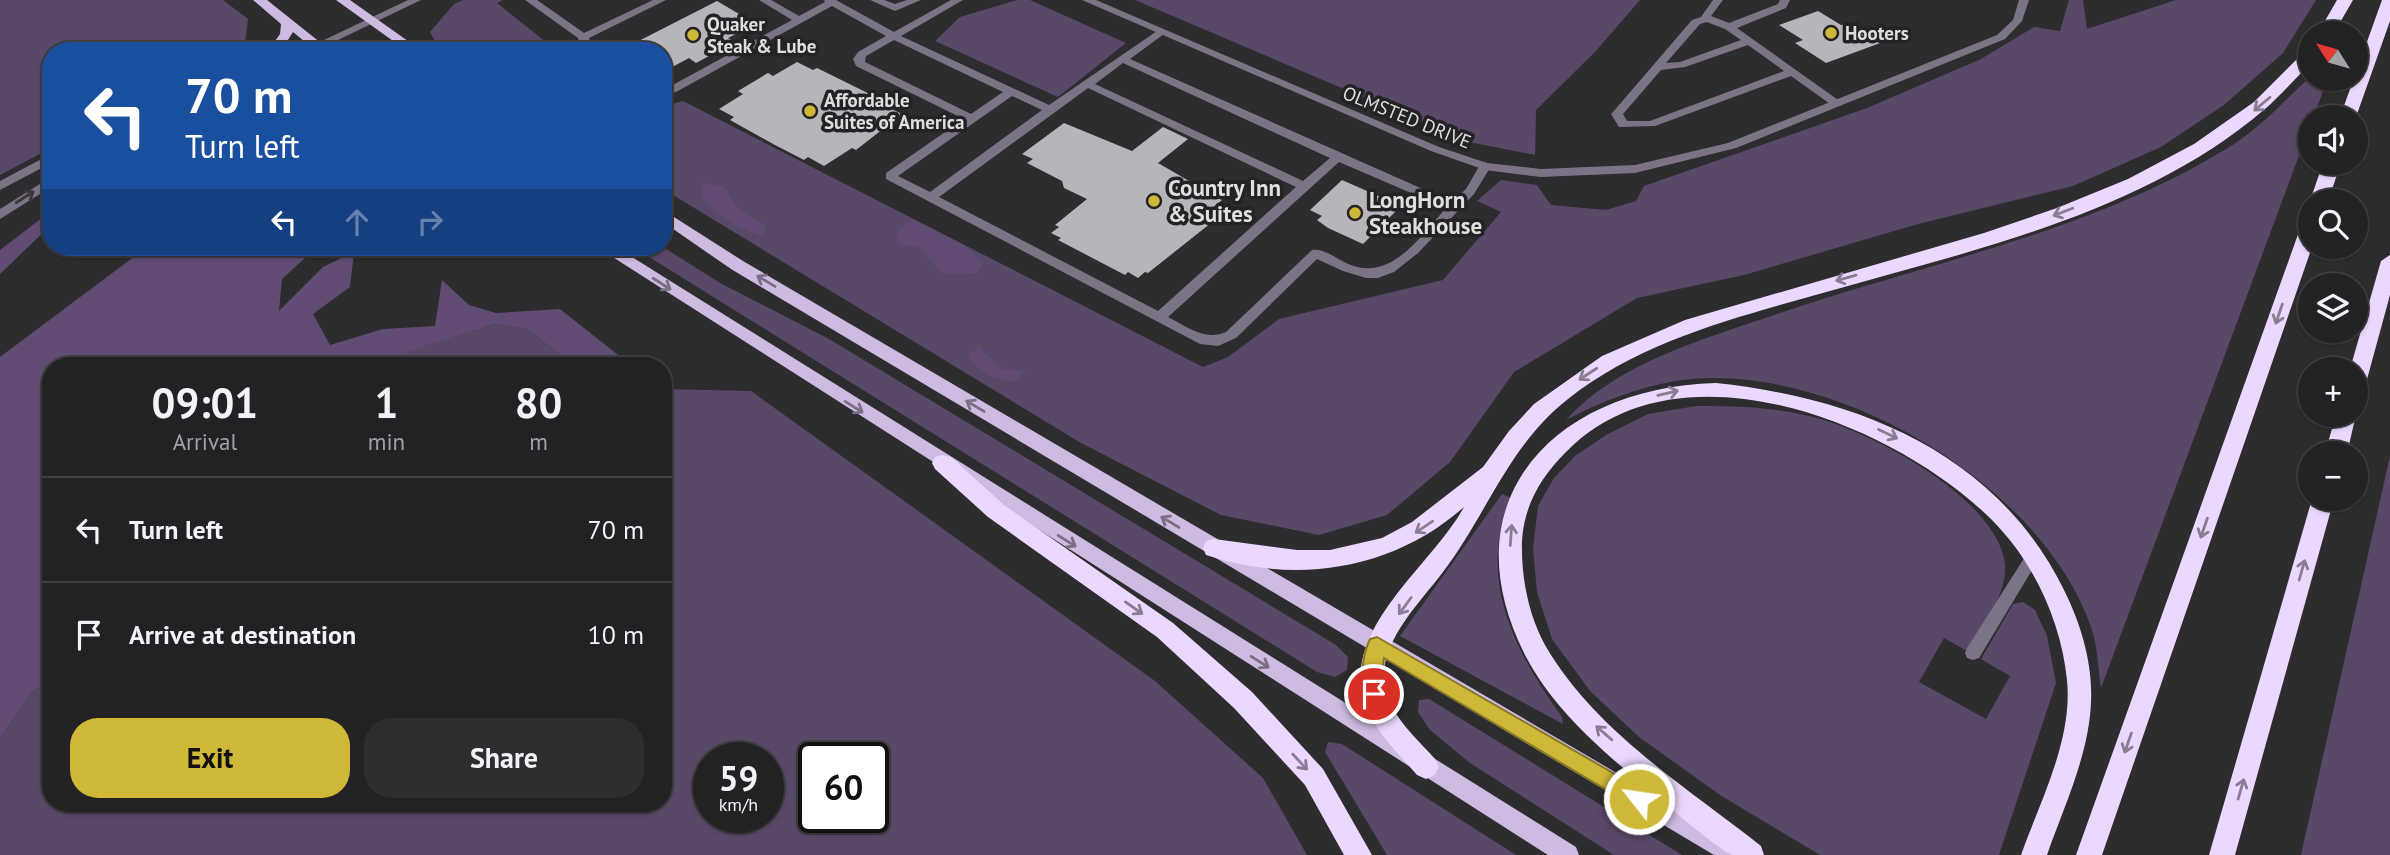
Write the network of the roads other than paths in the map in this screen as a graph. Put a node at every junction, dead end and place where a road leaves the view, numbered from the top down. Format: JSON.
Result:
{"nodes":[{"id":1,"x":259,"y":0,"type":"edge"},
{"id":2,"x":342,"y":0,"type":"edge"},
{"id":3,"x":416,"y":0,"type":"edge"},
{"id":4,"x":530,"y":0,"type":"edge"},
{"id":5,"x":660,"y":0,"type":"edge"},
{"id":6,"x":764,"y":0,"type":"edge"},
{"id":7,"x":875,"y":0,"type":"edge"},
{"id":8,"x":916,"y":0,"type":"edge"},
{"id":9,"x":958,"y":0,"type":"edge"},
{"id":10,"x":1087,"y":0,"type":"edge"},
{"id":11,"x":1718,"y":0,"type":"edge"},
{"id":12,"x":1785,"y":0,"type":"edge"},
{"id":13,"x":2345,"y":0,"type":"edge"},
{"id":14,"x":2390,"y":0,"type":"edge"},
{"id":15,"x":830,"y":1,"type":"edge"},
{"id":16,"x":2022,"y":1,"type":"edge"},
{"id":17,"x":1707,"y":18,"type":"junction"},
{"id":18,"x":799,"y":20,"type":"junction"},
{"id":19,"x":370,"y":21,"type":"junction"},
{"id":20,"x":2333,"y":21,"type":"edge"},
{"id":21,"x":288,"y":23,"type":"junction"},
{"id":22,"x":1729,"y":27,"type":"junction"},
{"id":23,"x":1160,"y":32,"type":"junction"},
{"id":24,"x":893,"y":36,"type":"junction"},
{"id":25,"x":583,"y":37,"type":"junction"},
{"id":26,"x":1749,"y":41,"type":"junction"},
{"id":27,"x":280,"y":42,"type":"edge"},
{"id":28,"x":308,"y":42,"type":"edge"},
{"id":29,"x":330,"y":42,"type":"edge"},
{"id":30,"x":402,"y":42,"type":"edge"},
{"id":31,"x":584,"y":42,"type":"edge"},
{"id":32,"x":1122,"y":60,"type":"junction"},
{"id":33,"x":1657,"y":67,"type":"junction"},
{"id":34,"x":2298,"y":68,"type":"edge"},
{"id":35,"x":1792,"y":72,"type":"junction"},
{"id":36,"x":1087,"y":84,"type":"junction"},
{"id":37,"x":672,"y":90,"type":"edge"},
{"id":38,"x":1011,"y":92,"type":"junction"},
{"id":39,"x":1837,"y":104,"type":"junction"},
{"id":40,"x":2352,"y":105,"type":"edge"},
{"id":41,"x":1050,"y":110,"type":"junction"},
{"id":42,"x":972,"y":119,"type":"junction"},
{"id":43,"x":1338,"y":157,"type":"junction"},
{"id":44,"x":42,"y":163,"type":"edge"},
{"id":45,"x":1485,"y":166,"type":"junction"},
{"id":46,"x":0,"y":186,"type":"edge"},
{"id":47,"x":1304,"y":186,"type":"junction"},
{"id":48,"x":42,"y":187,"type":"edge"},
{"id":49,"x":931,"y":197,"type":"junction"},
{"id":50,"x":1454,"y":207,"type":"junction"},
{"id":51,"x":0,"y":215,"type":"edge"},
{"id":52,"x":672,"y":221,"type":"edge"},
{"id":53,"x":619,"y":256,"type":"edge"},
{"id":54,"x":2298,"y":259,"type":"edge"},
{"id":55,"x":2390,"y":261,"type":"edge"},
{"id":56,"x":1159,"y":318,"type":"junction"},
{"id":57,"x":2363,"y":357,"type":"edge"},
{"id":58,"x":943,"y":463,"type":"junction"},
{"id":59,"x":1494,"y":467,"type":"junction"},
{"id":60,"x":2320,"y":511,"type":"edge"},
{"id":61,"x":1214,"y":548,"type":"junction"},
{"id":62,"x":2033,"y":556,"type":"junction"},
{"id":63,"x":1377,"y":645,"type":"junction"},
{"id":64,"x":1972,"y":653,"type":"dead end"},
{"id":65,"x":1426,"y":767,"type":"junction"},
{"id":66,"x":2223,"y":852,"type":"edge"},
{"id":67,"x":1359,"y":855,"type":"edge"},
{"id":68,"x":1567,"y":855,"type":"edge"},
{"id":69,"x":1735,"y":855,"type":"edge"},
{"id":70,"x":1751,"y":855,"type":"edge"},
{"id":71,"x":2034,"y":855,"type":"edge"},
{"id":72,"x":2089,"y":855,"type":"edge"}],
"edges":[{"from":1,"to":21,"type":"main road"},
{"from":2,"to":19,"type":"main road"},
{"from":3,"to":19,"type":"street"},
{"from":4,"to":25,"type":"street"},
{"from":5,"to":25,"type":"street"},
{"from":6,"to":18,"type":"street"},
{"from":7,"to":8,"type":"street"},
{"from":9,"to":24,"type":"street"},
{"from":10,"to":23,"type":"street","name":"OLMSTED DRIVE"},
{"from":11,"to":17,"type":"street"},
{"from":12,"to":22,"type":"street"},
{"from":13,"to":20,"type":"highway"},
{"from":14,"to":40,"type":"highway"},
{"from":15,"to":18,"type":"street"},
{"from":15,"to":24,"type":"street"},
{"from":16,"to":39,"type":"street","name":"OLMSTED DRIVE"},
{"from":17,"to":22,"type":"street"},
{"from":17,"to":33,"type":"street"},
{"from":18,"to":37,"type":"street"},
{"from":19,"to":29,"type":"street"},
{"from":19,"to":30,"type":"main road"},
{"from":21,"to":27,"type":"main road"},
{"from":21,"to":28,"type":"main road"},
{"from":22,"to":26,"type":"street"},
{"from":23,"to":32,"type":"street"},
{"from":23,"to":45,"type":"street","name":"OLMSTED DRIVE"},
{"from":24,"to":38,"type":"street"},
{"from":24,"to":42,"type":"street"},
{"from":25,"to":31,"type":"street"},
{"from":26,"to":33,"type":"street"},
{"from":26,"to":35,"type":"street"},
{"from":32,"to":36,"type":"street"},
{"from":32,"to":43,"type":"street"},
{"from":33,"to":35,"type":"street"},
{"from":34,"to":59,"type":"highway","one_way":true},
{"from":35,"to":39,"type":"street"},
{"from":36,"to":41,"type":"street"},
{"from":36,"to":47,"type":"street"},
{"from":38,"to":41,"type":"street"},
{"from":38,"to":42,"type":"street"},
{"from":39,"to":45,"type":"street","name":"OLMSTED DRIVE"},
{"from":41,"to":49,"type":"street"},
{"from":42,"to":49,"type":"street"},
{"from":43,"to":47,"type":"street"},
{"from":43,"to":50,"type":"street"},
{"from":44,"to":46,"type":"street"},
{"from":45,"to":50,"type":"street"},
{"from":47,"to":56,"type":"street"},
{"from":51,"to":48,"type":"street","one_way":true},
{"from":49,"to":56,"type":"street"},
{"from":50,"to":56,"type":"street"},
{"from":61,"to":52,"type":"main road","one_way":true},
{"from":53,"to":58,"type":"main road","one_way":true},
{"from":54,"to":72,"type":"highway","one_way":true},
{"from":55,"to":57,"type":"highway"},
{"from":58,"to":65,"type":"main road","one_way":true},
{"from":58,"to":67,"type":"highway","one_way":true},
{"from":59,"to":61,"type":"highway","one_way":true},
{"from":59,"to":63,"type":"highway","one_way":true},
{"from":66,"to":60,"type":"highway","one_way":true},
{"from":61,"to":63,"type":"main road"},
{"from":62,"to":64,"type":"street"},
{"from":70,"to":62,"type":"highway","one_way":true},
{"from":62,"to":71,"type":"highway"},
{"from":63,"to":65,"type":"highway"},
{"from":63,"to":69,"type":"main road"},
{"from":65,"to":68,"type":"main road"}]}
